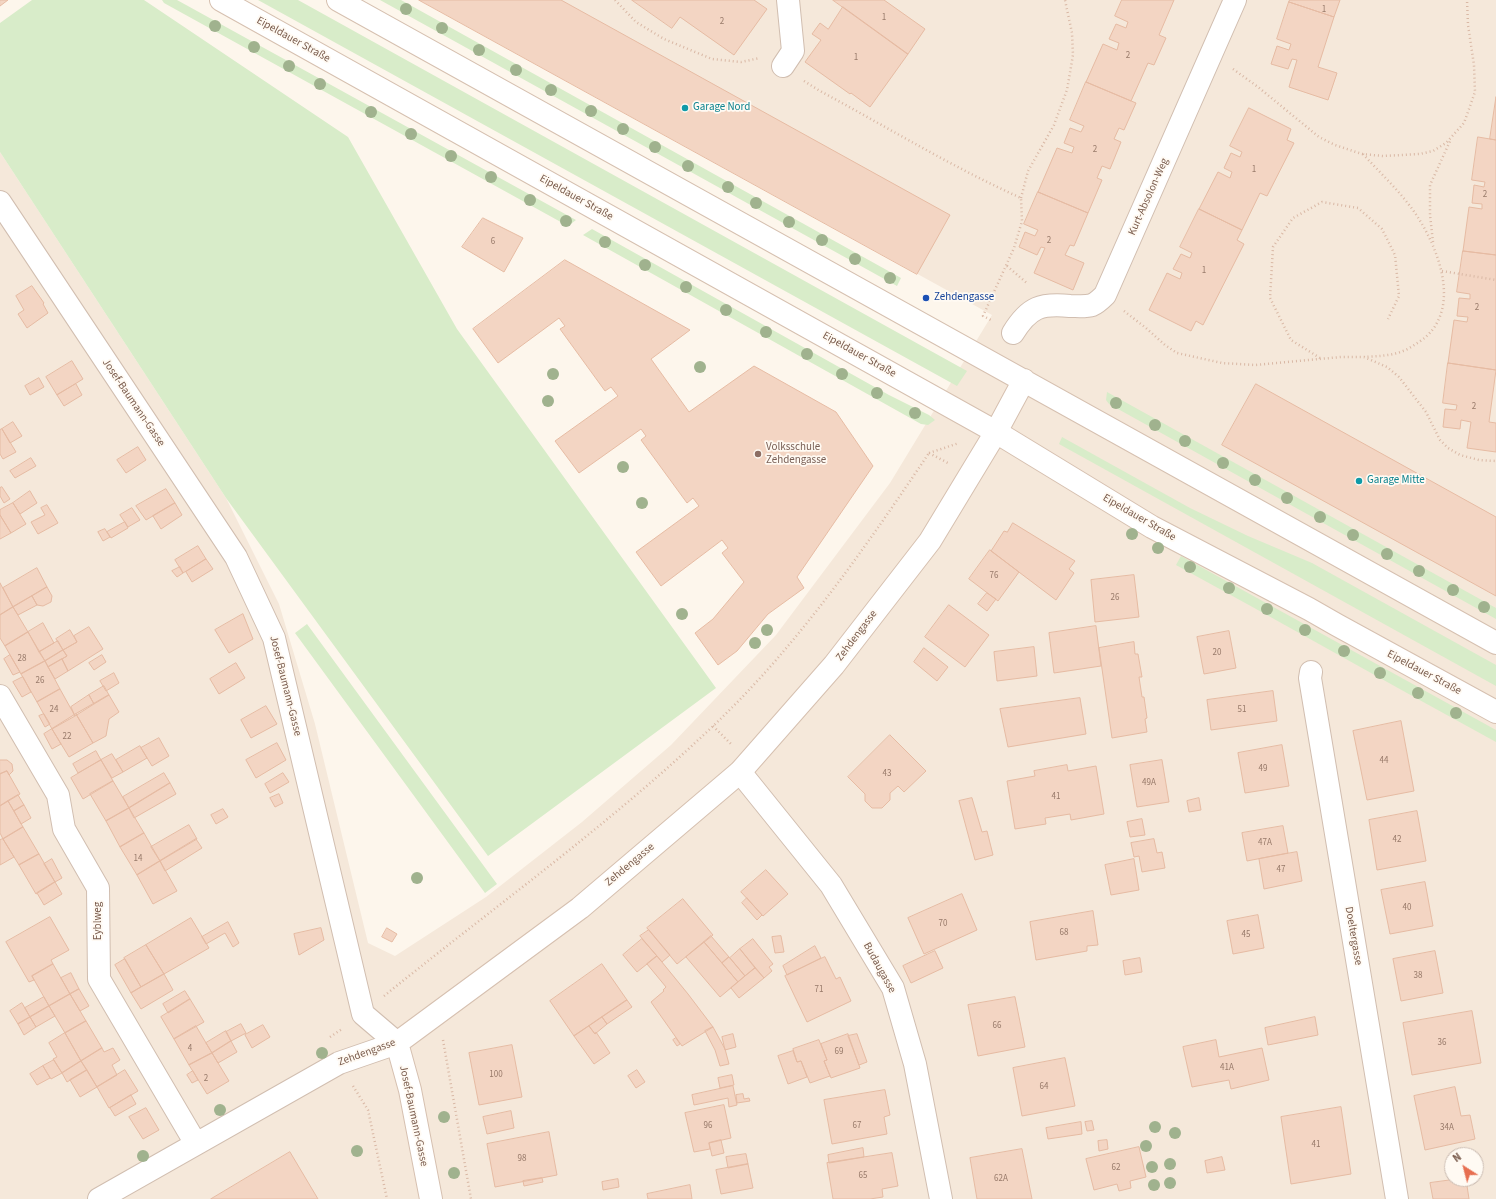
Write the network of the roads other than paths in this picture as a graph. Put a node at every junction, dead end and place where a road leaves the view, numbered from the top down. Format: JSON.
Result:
{"nodes":[{"id":1,"x":221,"y":0,"type":"edge"},
{"id":2,"x":338,"y":0,"type":"edge"},
{"id":3,"x":788,"y":0,"type":"edge"},
{"id":4,"x":1235,"y":0,"type":"edge"},
{"id":5,"x":784,"y":66,"type":"road end"},
{"id":6,"x":0,"y":202,"type":"edge"},
{"id":7,"x":1013,"y":333,"type":"dead end"},
{"id":8,"x":1024,"y":380,"type":"junction"},
{"id":9,"x":996,"y":432,"type":"junction"},
{"id":10,"x":1496,"y":643,"type":"edge"},
{"id":11,"x":1312,"y":672,"type":"dead end"},
{"id":12,"x":0,"y":696,"type":"edge"},
{"id":13,"x":1496,"y":712,"type":"edge"},
{"id":14,"x":740,"y":772,"type":"junction"},
{"id":15,"x":397,"y":1043,"type":"junction"},
{"id":16,"x":196,"y":1144,"type":"junction"},
{"id":17,"x":100,"y":1199,"type":"edge"},
{"id":18,"x":431,"y":1199,"type":"edge"},
{"id":19,"x":941,"y":1199,"type":"edge"},
{"id":20,"x":1397,"y":1199,"type":"edge"}],
"edges":[{"from":1,"to":9,"type":"street","name":"Eipeldauer Straße"},
{"from":2,"to":8,"type":"street"},
{"from":3,"to":5,"type":"street"},
{"from":4,"to":7,"type":"street","name":"Kurt-Absolon-Weg"},
{"from":6,"to":15,"type":"street","name":"Josef-Baumann-Gasse"},
{"from":8,"to":9,"type":"street","name":"Zehdengasse"},
{"from":8,"to":10,"type":"street"},
{"from":9,"to":13,"type":"street","name":"Eipeldauer Straße"},
{"from":9,"to":14,"type":"street","name":"Zehdengasse"},
{"from":11,"to":20,"type":"street","name":"Doeltergasse"},
{"from":12,"to":16,"type":"street","name":"Eyblweg"},
{"from":14,"to":15,"type":"street","name":"Zehdengasse"},
{"from":14,"to":19,"type":"street","name":"Budaugasse"},
{"from":15,"to":16,"type":"street","name":"Zehdengasse"},
{"from":15,"to":18,"type":"street","name":"Josef-Baumann-Gasse"},
{"from":16,"to":17,"type":"street","name":"Zehdengasse"}]}
